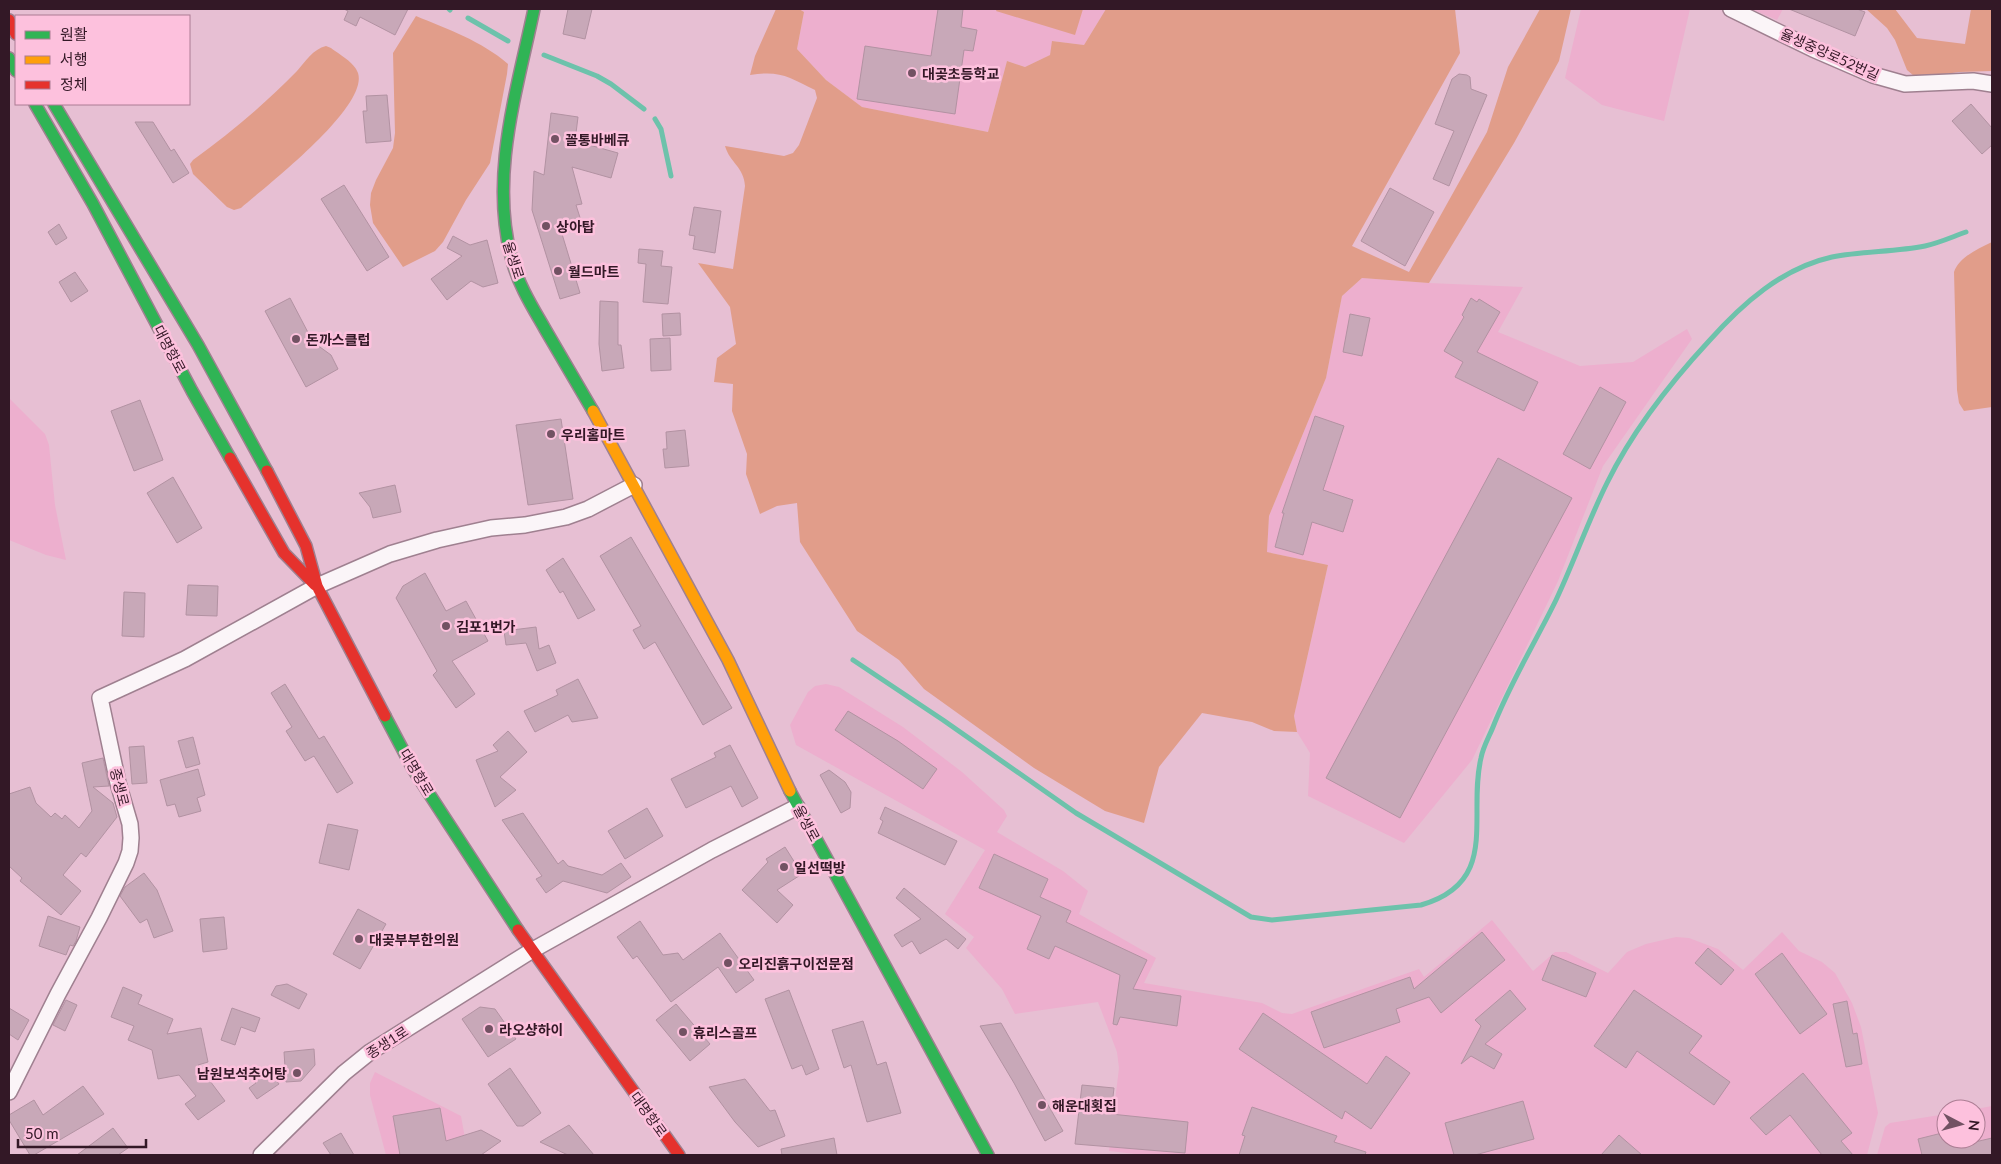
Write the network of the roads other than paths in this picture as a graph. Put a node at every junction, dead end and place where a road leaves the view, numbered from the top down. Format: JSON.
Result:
{"nodes":[{"id":1,"x":534,"y":9,"type":"edge"},
{"id":2,"x":1731,"y":9,"type":"edge"},
{"id":3,"x":9,"y":20,"type":"edge"},
{"id":4,"x":15,"y":32,"type":"edge"},
{"id":5,"x":9,"y":58,"type":"edge"},
{"id":6,"x":15,"y":70,"type":"edge"},
{"id":7,"x":1992,"y":84,"type":"edge"},
{"id":8,"x":36,"y":105,"type":"edge"},
{"id":9,"x":55,"y":105,"type":"edge"},
{"id":10,"x":634,"y":485,"type":"junction"},
{"id":11,"x":317,"y":586,"type":"junction"},
{"id":12,"x":798,"y":806,"type":"junction"},
{"id":13,"x":531,"y":951,"type":"junction"},
{"id":14,"x":9,"y":1092,"type":"edge"},
{"id":15,"x":261,"y":1155,"type":"edge"},
{"id":16,"x":679,"y":1155,"type":"edge"},
{"id":17,"x":988,"y":1155,"type":"edge"}],
"edges":[{"from":1,"to":10,"type":"main road","name":"율생로"},
{"from":2,"to":7,"type":"street","name":"율생중앙로52번길"},
{"from":3,"to":4,"type":"main road"},
{"from":5,"to":6,"type":"main road"},
{"from":8,"to":11,"type":"main road","name":"대명항로"},
{"from":9,"to":11,"type":"main road","name":"대명항로"},
{"from":10,"to":11,"type":"street"},
{"from":10,"to":12,"type":"main road","name":"율생로"},
{"from":11,"to":13,"type":"main road","name":"대명항로"},
{"from":11,"to":14,"type":"street","name":"종생로"},
{"from":12,"to":13,"type":"street"},
{"from":12,"to":17,"type":"main road","name":"율생로"},
{"from":13,"to":15,"type":"street","name":"종생1로"},
{"from":13,"to":16,"type":"main road","name":"대명항로"}]}
